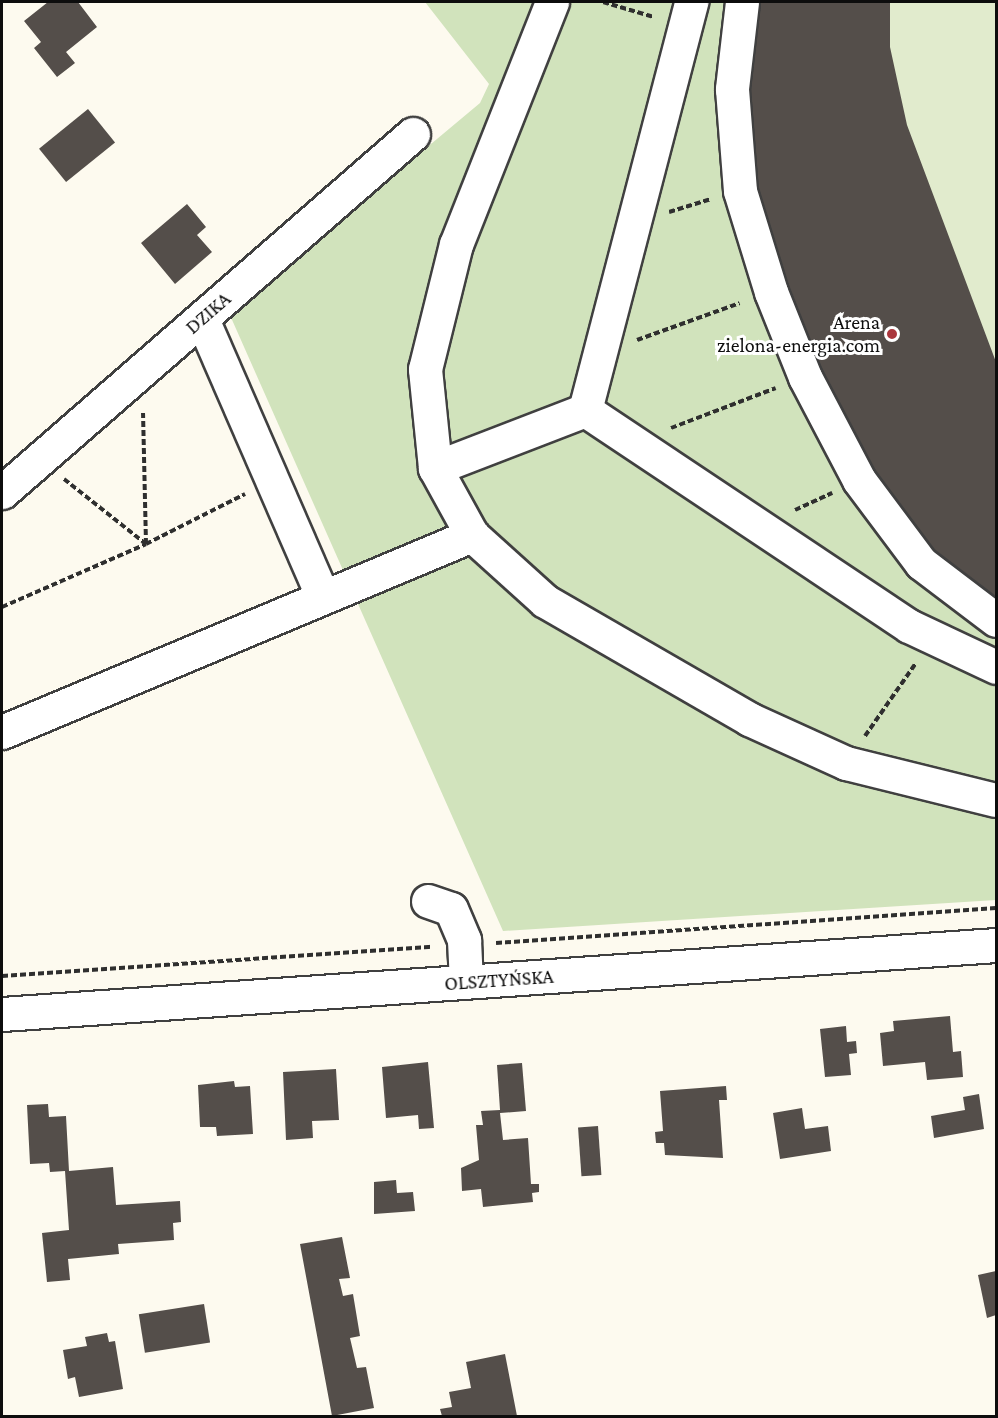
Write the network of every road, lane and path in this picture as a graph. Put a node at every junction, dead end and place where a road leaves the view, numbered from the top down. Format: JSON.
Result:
{"nodes":[{"id":1,"x":552,"y":2,"type":"edge"},
{"id":2,"x":603,"y":2,"type":"edge"},
{"id":3,"x":742,"y":2,"type":"edge"},
{"id":4,"x":687,"y":13,"type":"edge"},
{"id":5,"x":413,"y":134,"type":"dead end"},
{"id":6,"x":740,"y":190,"type":"junction"},
{"id":7,"x":634,"y":222,"type":"junction"},
{"id":8,"x":771,"y":292,"type":"junction"},
{"id":9,"x":202,"y":319,"type":"junction"},
{"id":10,"x":599,"y":353,"type":"junction"},
{"id":11,"x":805,"y":377,"type":"junction"},
{"id":12,"x":142,"y":403,"type":"dead end"},
{"id":13,"x":585,"y":410,"type":"junction"},
{"id":14,"x":634,"y":442,"type":"junction"},
{"id":15,"x":435,"y":468,"type":"junction"},
{"id":16,"x":59,"y":475,"type":"dead end"},
{"id":17,"x":272,"y":480,"type":"junction"},
{"id":18,"x":859,"y":480,"type":"junction"},
{"id":19,"x":2,"y":492,"type":"edge"},
{"id":20,"x":762,"y":526,"type":"junction"},
{"id":21,"x":472,"y":535,"type":"junction"},
{"id":22,"x":146,"y":544,"type":"junction"},
{"id":23,"x":323,"y":597,"type":"junction"},
{"id":24,"x":2,"y":607,"type":"edge"},
{"id":25,"x":996,"y":620,"type":"edge"},
{"id":26,"x":933,"y":638,"type":"junction"},
{"id":27,"x":996,"y":667,"type":"edge"},
{"id":28,"x":2,"y":732,"type":"edge"},
{"id":29,"x":846,"y":763,"type":"junction"},
{"id":30,"x":996,"y":800,"type":"edge"},
{"id":31,"x":428,"y":901,"type":"dead end"},
{"id":32,"x":996,"y":945,"type":"edge"},
{"id":33,"x":466,"y":982,"type":"junction"},
{"id":34,"x":2,"y":1014,"type":"edge"}],
"edges":[{"from":1,"to":15,"type":"street"},
{"from":2,"to":4,"type":"path"},
{"from":3,"to":6,"type":"street"},
{"from":4,"to":7,"type":"street"},
{"from":5,"to":9,"type":"street","name":"DZIKA"},
{"from":6,"to":7,"type":"path"},
{"from":6,"to":8,"type":"street"},
{"from":7,"to":10,"type":"street"},
{"from":8,"to":10,"type":"path"},
{"from":8,"to":11,"type":"street"},
{"from":9,"to":17,"type":"street"},
{"from":9,"to":19,"type":"street","name":"DZIKA"},
{"from":10,"to":13,"type":"street"},
{"from":11,"to":14,"type":"path"},
{"from":11,"to":18,"type":"street"},
{"from":12,"to":22,"type":"path"},
{"from":13,"to":14,"type":"street"},
{"from":13,"to":15,"type":"street"},
{"from":14,"to":20,"type":"street"},
{"from":15,"to":21,"type":"street"},
{"from":16,"to":22,"type":"path"},
{"from":17,"to":22,"type":"path"},
{"from":17,"to":23,"type":"street"},
{"from":18,"to":20,"type":"path"},
{"from":18,"to":25,"type":"street"},
{"from":20,"to":26,"type":"street"},
{"from":21,"to":23,"type":"street"},
{"from":21,"to":29,"type":"street"},
{"from":22,"to":24,"type":"path"},
{"from":23,"to":28,"type":"street"},
{"from":26,"to":27,"type":"street"},
{"from":26,"to":29,"type":"path"},
{"from":29,"to":30,"type":"street"},
{"from":31,"to":33,"type":"street"},
{"from":32,"to":33,"type":"street","name":"OLSZTYŃSKA"},
{"from":33,"to":34,"type":"street","name":"OLSZTYŃSKA"}]}
